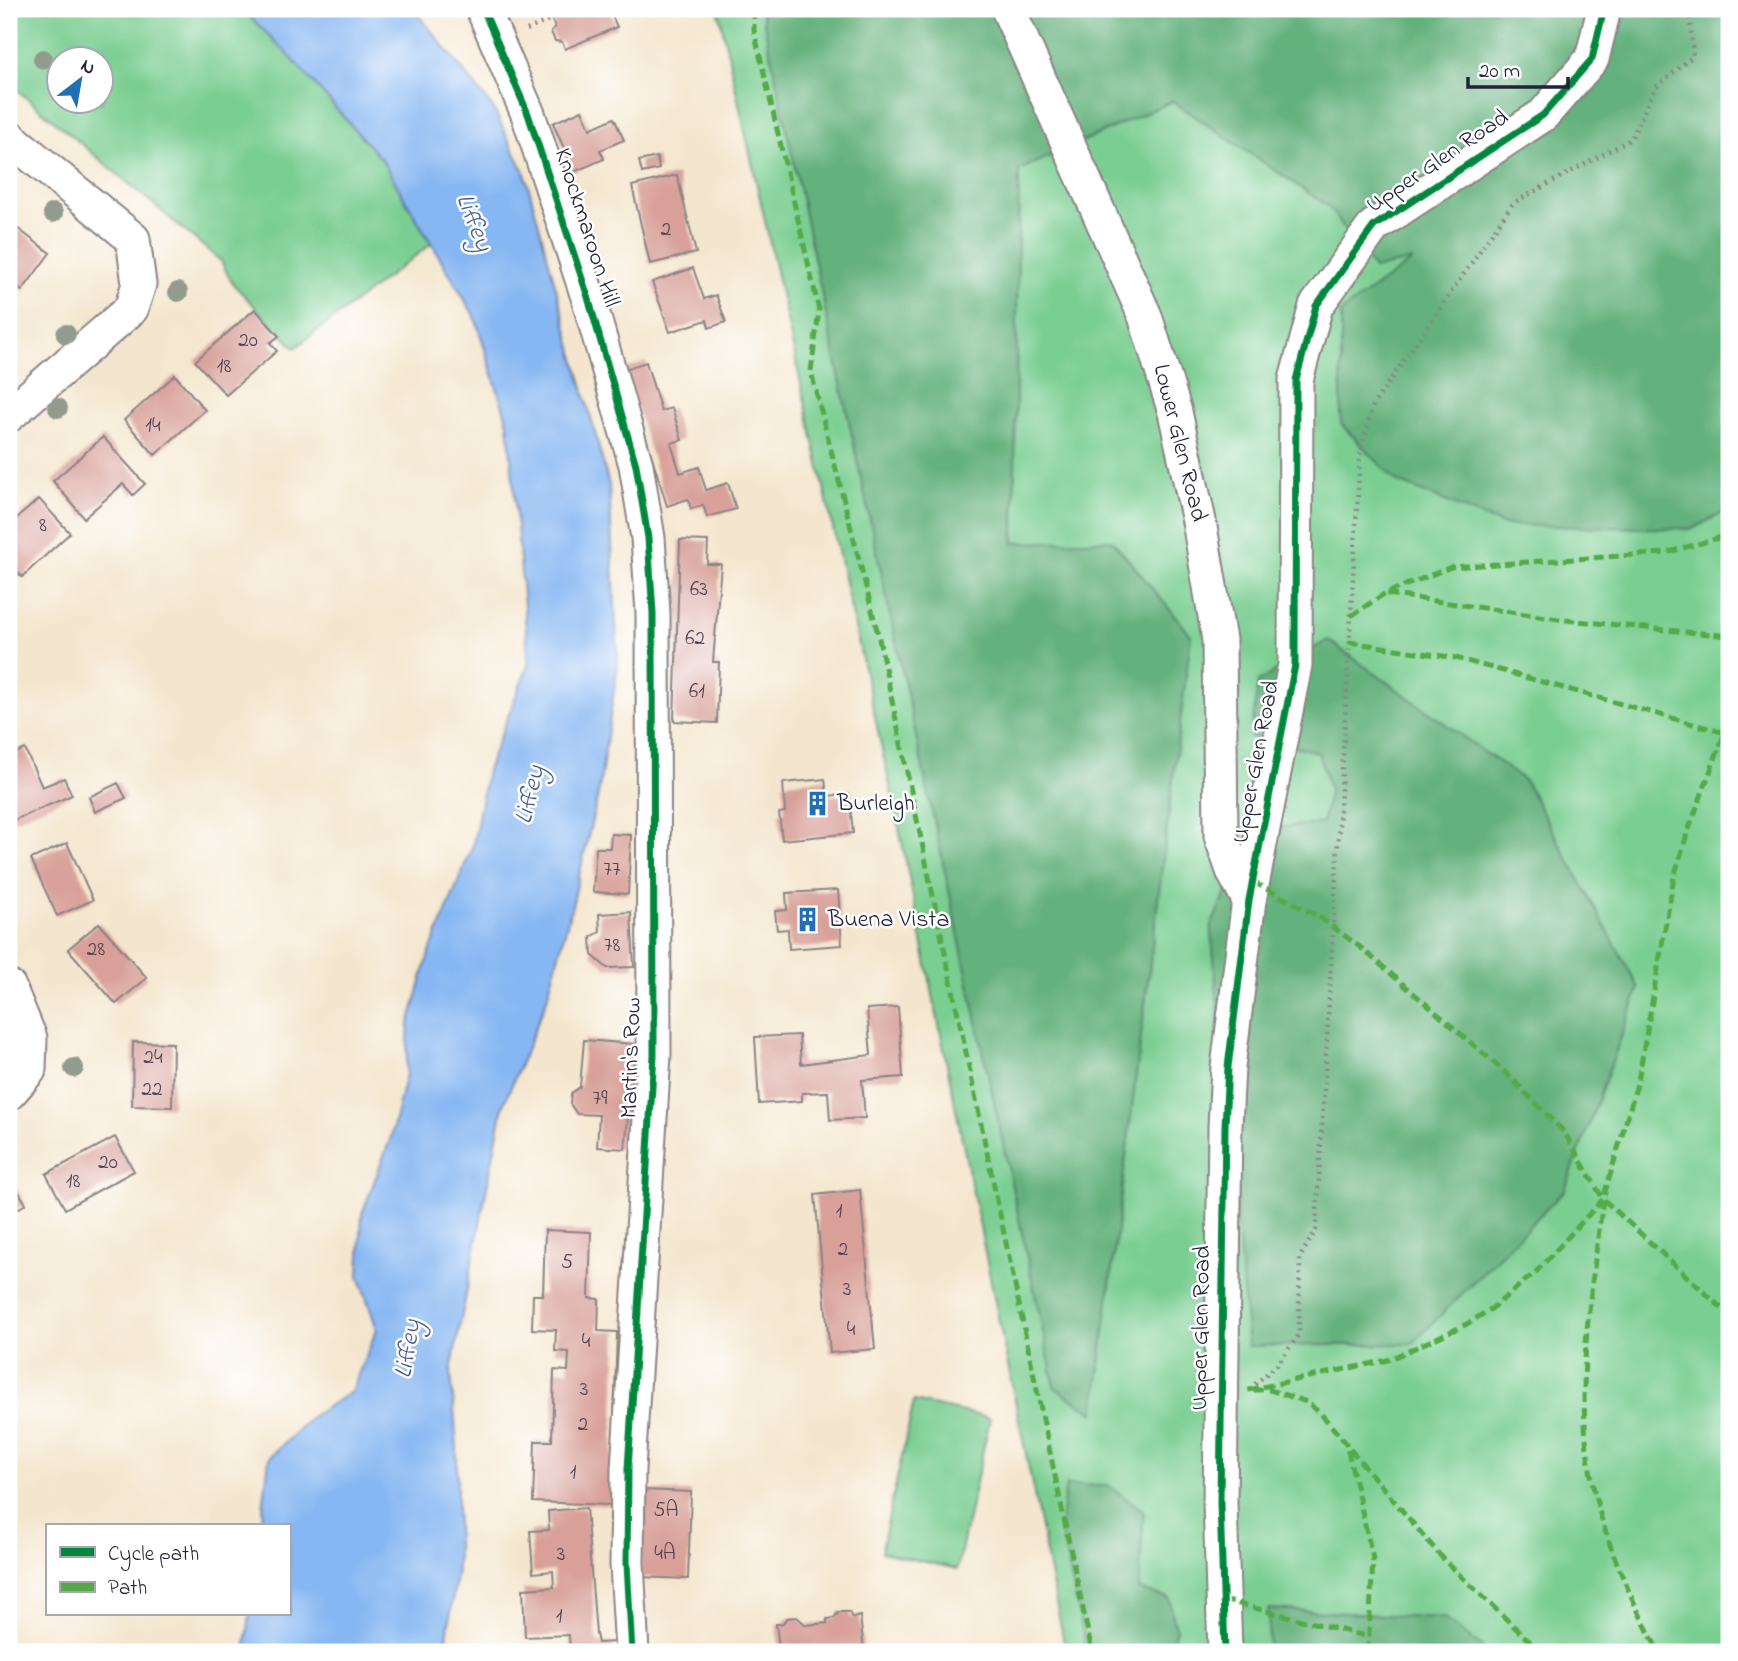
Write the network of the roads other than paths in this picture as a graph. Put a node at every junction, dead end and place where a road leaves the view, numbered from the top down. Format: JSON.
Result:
{"nodes":[{"id":1,"x":483,"y":9,"type":"edge"},
{"id":2,"x":1008,"y":9,"type":"edge"},
{"id":3,"x":1604,"y":9,"type":"edge"},
{"id":4,"x":9,"y":137,"type":"edge"},
{"id":5,"x":9,"y":415,"type":"edge"},
{"id":6,"x":636,"y":465,"type":"joint"},
{"id":7,"x":1249,"y":900,"type":"junction"},
{"id":8,"x":9,"y":987,"type":"edge"},
{"id":9,"x":9,"y":1093,"type":"edge"},
{"id":10,"x":632,"y":1652,"type":"edge"},
{"id":11,"x":1225,"y":1652,"type":"edge"}],
"edges":[{"from":1,"to":6,"type":"street","name":"Knockmaroon Hill"},
{"from":2,"to":7,"type":"street","name":"Lower Glen Road"},
{"from":3,"to":7,"type":"street","name":"Upper Glen Road"},
{"from":4,"to":5,"type":"street"},
{"from":6,"to":10,"type":"street","name":"Martin's Row"},
{"from":7,"to":11,"type":"street","name":"Upper Glen Road"},
{"from":8,"to":9,"type":"street"}]}
